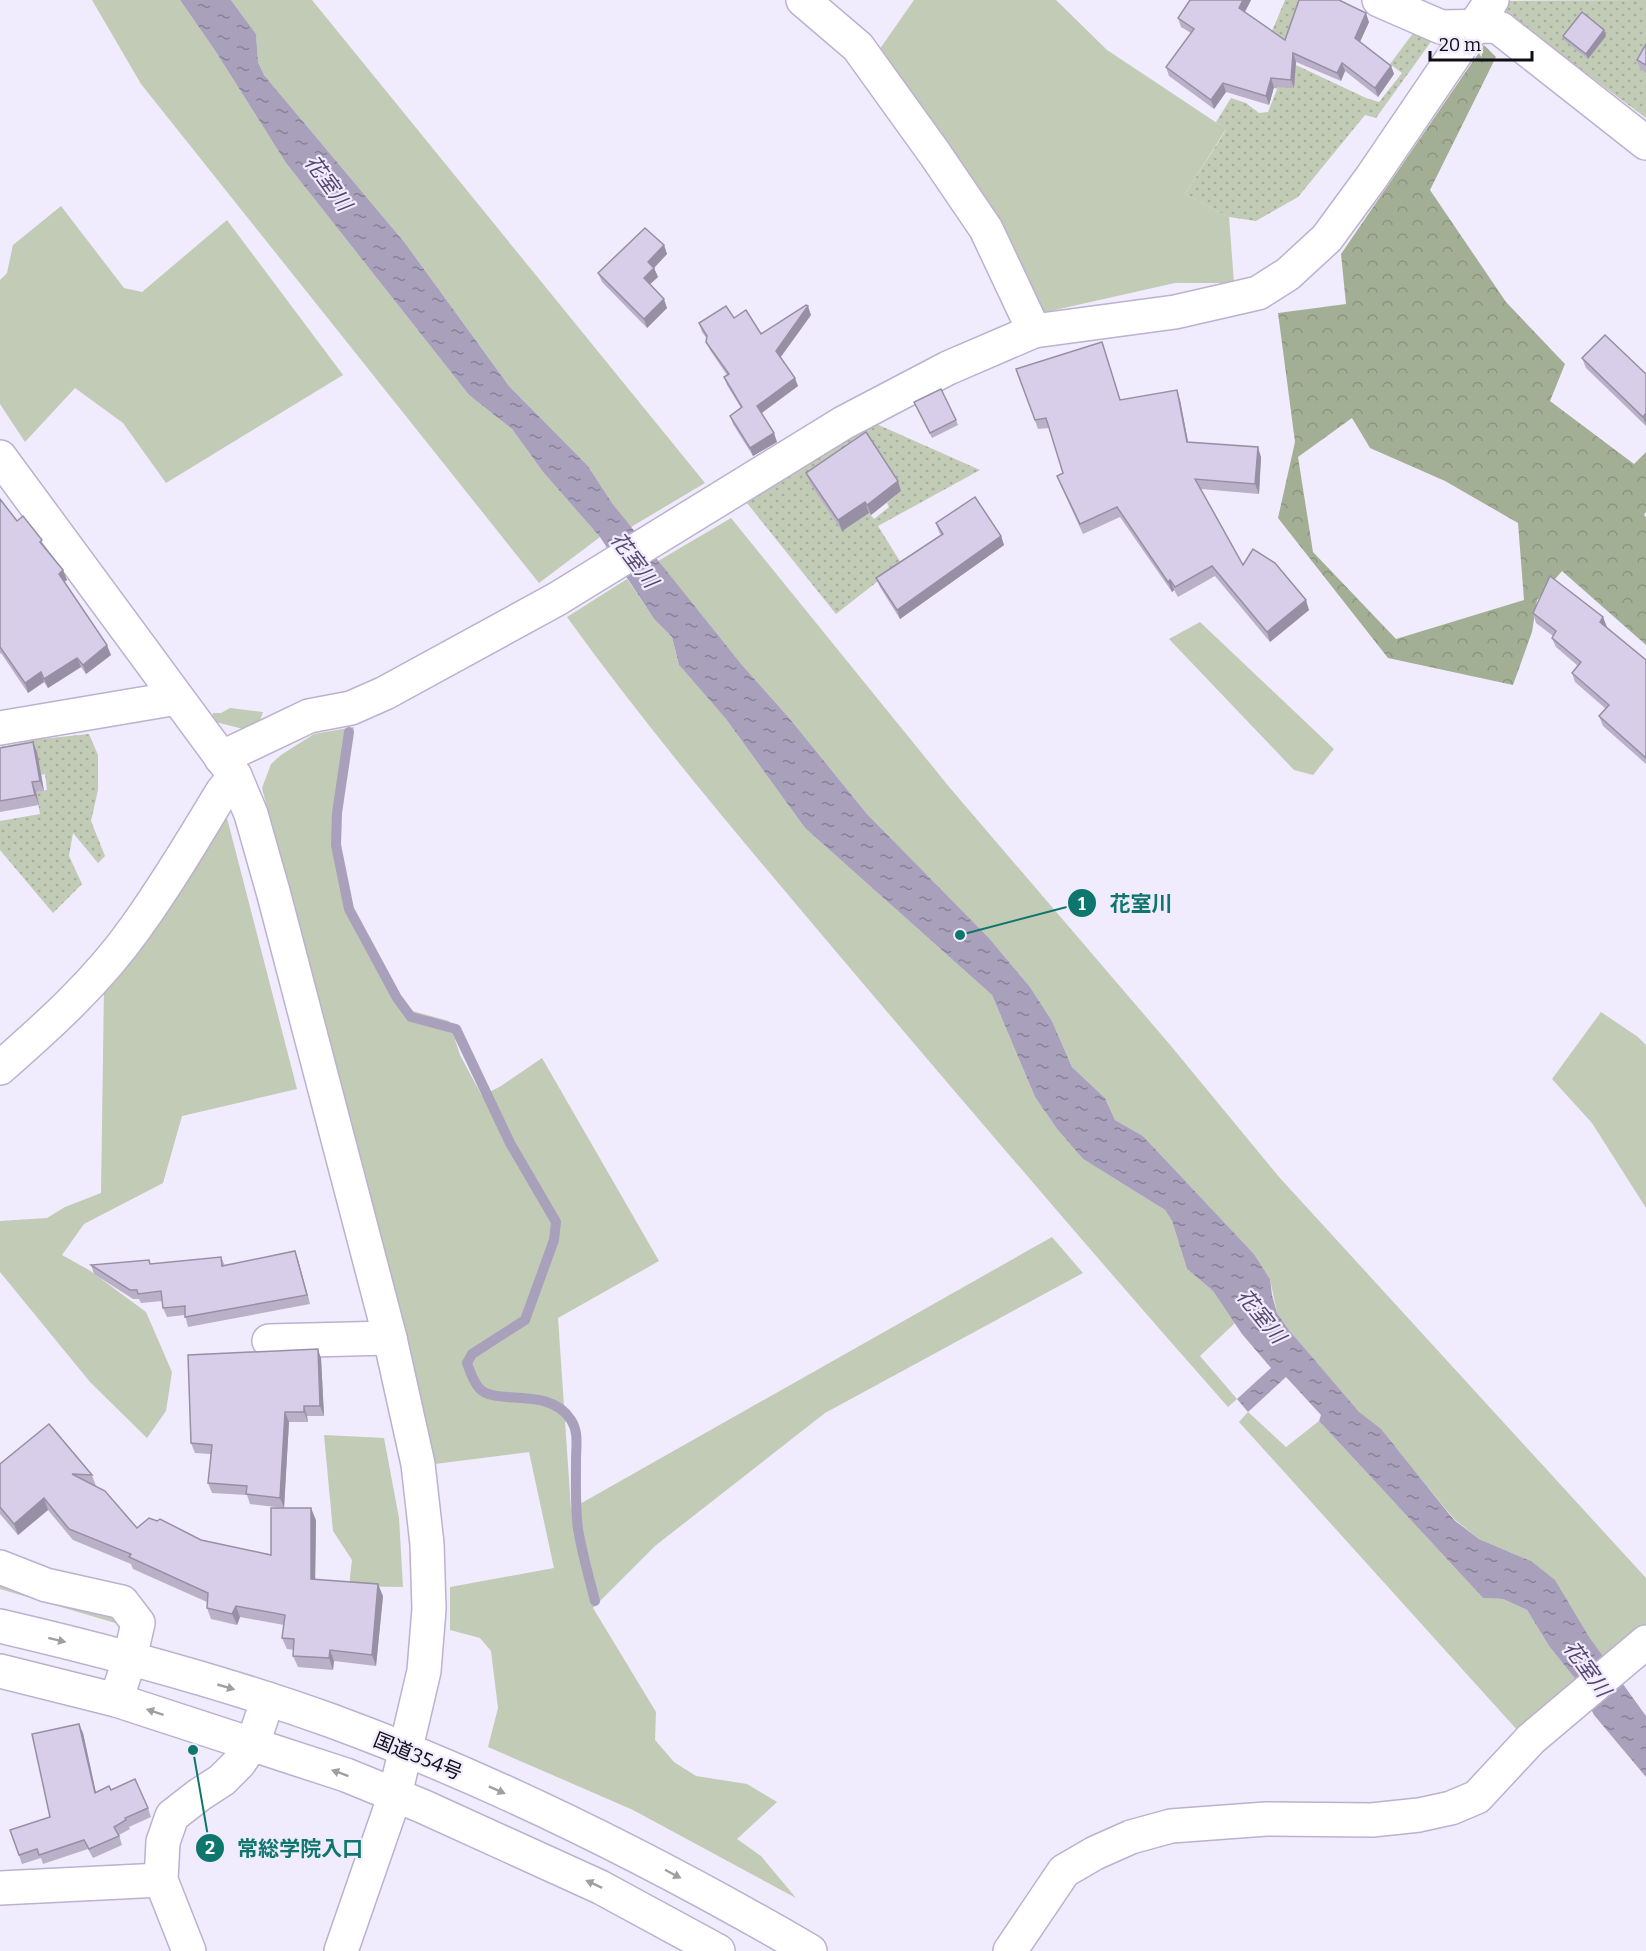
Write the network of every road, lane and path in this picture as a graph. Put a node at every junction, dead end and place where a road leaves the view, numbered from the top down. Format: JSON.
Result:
{"nodes":[{"id":1,"x":803,"y":0,"type":"edge"},
{"id":2,"x":1378,"y":0,"type":"edge"},
{"id":3,"x":1484,"y":13,"type":"edge"},
{"id":4,"x":1646,"y":143,"type":"edge"},
{"id":5,"x":1034,"y":331,"type":"junction"},
{"id":6,"x":0,"y":457,"type":"edge"},
{"id":7,"x":177,"y":698,"type":"junction"},
{"id":8,"x":0,"y":728,"type":"edge"},
{"id":9,"x":228,"y":767,"type":"junction"},
{"id":10,"x":0,"y":1068,"type":"edge"},
{"id":11,"x":390,"y":1338,"type":"junction"},
{"id":12,"x":269,"y":1341,"type":"dead end"},
{"id":13,"x":0,"y":1567,"type":"edge"},
{"id":14,"x":0,"y":1626,"type":"edge"},
{"id":15,"x":1646,"y":1642,"type":"edge"},
{"id":16,"x":130,"y":1659,"type":"junction"},
{"id":17,"x":0,"y":1671,"type":"edge"},
{"id":18,"x":268,"y":1699,"type":"junction"},
{"id":19,"x":116,"y":1700,"type":"junction"},
{"id":20,"x":253,"y":1743,"type":"junction"},
{"id":21,"x":405,"y":1750,"type":"junction"},
{"id":22,"x":395,"y":1795,"type":"junction"},
{"id":23,"x":161,"y":1880,"type":"junction"},
{"id":24,"x":0,"y":1888,"type":"edge"},
{"id":25,"x":189,"y":1951,"type":"edge"},
{"id":26,"x":341,"y":1951,"type":"edge"},
{"id":27,"x":718,"y":1951,"type":"edge"},
{"id":28,"x":810,"y":1951,"type":"edge"},
{"id":29,"x":1010,"y":1951,"type":"edge"}],
"edges":[{"from":1,"to":5,"type":"main road"},
{"from":2,"to":3,"type":"main road"},
{"from":3,"to":4,"type":"main road"},
{"from":3,"to":5,"type":"main road"},
{"from":5,"to":9,"type":"main road"},
{"from":6,"to":7,"type":"main road"},
{"from":7,"to":8,"type":"main road"},
{"from":7,"to":9,"type":"main road"},
{"from":9,"to":10,"type":"main road"},
{"from":9,"to":11,"type":"main road"},
{"from":11,"to":12,"type":"main road"},
{"from":11,"to":21,"type":"main road"},
{"from":13,"to":16,"type":"main road"},
{"from":14,"to":16,"type":"main road","name":"国道354号","one_way":true},
{"from":15,"to":29,"type":"main road"},
{"from":16,"to":18,"type":"main road","name":"国道354号","one_way":true},
{"from":16,"to":19,"type":"main road"},
{"from":17,"to":19,"type":"main road"},
{"from":18,"to":20,"type":"main road"},
{"from":18,"to":21,"type":"main road","name":"国道354号"},
{"from":20,"to":19,"type":"main road","one_way":true},
{"from":22,"to":20,"type":"main road","one_way":true},
{"from":20,"to":23,"type":"main road"},
{"from":21,"to":22,"type":"main road"},
{"from":21,"to":28,"type":"main road","name":"国道354号","one_way":true},
{"from":22,"to":26,"type":"main road"},
{"from":27,"to":22,"type":"main road","one_way":true},
{"from":23,"to":24,"type":"main road"},
{"from":23,"to":25,"type":"main road"}]}
